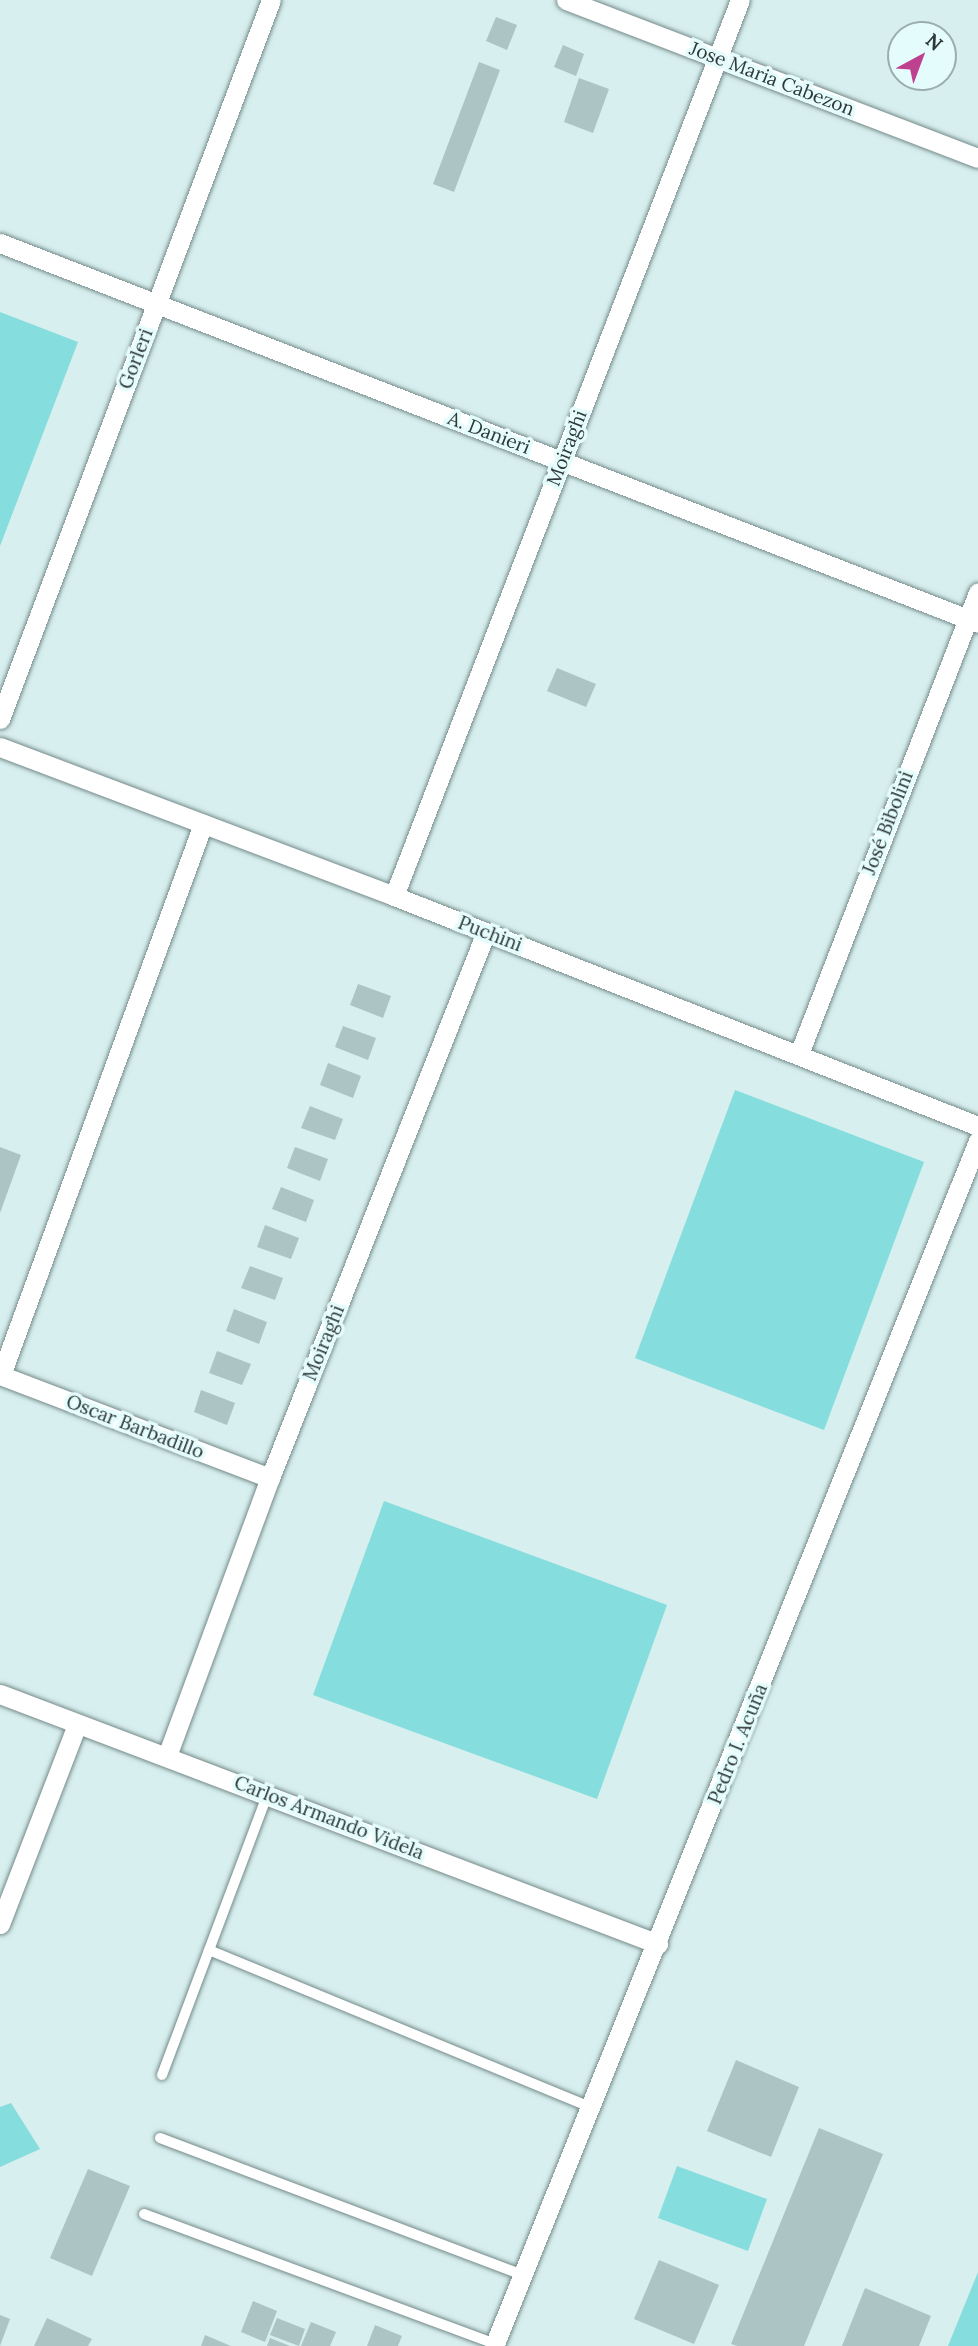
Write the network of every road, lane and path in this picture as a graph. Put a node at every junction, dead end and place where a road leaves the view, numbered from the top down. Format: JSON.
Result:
{"nodes":[{"id":1,"x":271,"y":0,"type":"edge"},
{"id":2,"x":566,"y":0,"type":"edge"},
{"id":3,"x":740,"y":0,"type":"edge"},
{"id":4,"x":718,"y":58,"type":"junction"},
{"id":5,"x":978,"y":158,"type":"edge"},
{"id":6,"x":0,"y":243,"type":"edge"},
{"id":7,"x":157,"y":304,"type":"junction"},
{"id":8,"x":562,"y":461,"type":"junction"},
{"id":9,"x":978,"y":592,"type":"edge"},
{"id":10,"x":973,"y":621,"type":"edge"},
{"id":11,"x":0,"y":719,"type":"edge"},
{"id":12,"x":0,"y":747,"type":"edge"},
{"id":13,"x":202,"y":824,"type":"junction"},
{"id":14,"x":394,"y":896,"type":"junction"},
{"id":15,"x":486,"y":932,"type":"junction"},
{"id":16,"x":799,"y":1054,"type":"junction"},
{"id":17,"x":978,"y":1126,"type":"edge"},
{"id":18,"x":978,"y":1141,"type":"edge"},
{"id":19,"x":0,"y":1375,"type":"edge"},
{"id":20,"x":270,"y":1478,"type":"junction"},
{"id":21,"x":0,"y":1694,"type":"edge"},
{"id":22,"x":77,"y":1724,"type":"junction"},
{"id":23,"x":167,"y":1756,"type":"junction"},
{"id":24,"x":267,"y":1795,"type":"junction"},
{"id":25,"x":0,"y":1924,"type":"edge"},
{"id":26,"x":658,"y":1944,"type":"junction"},
{"id":27,"x":209,"y":1950,"type":"junction"},
{"id":28,"x":162,"y":2075,"type":"dead end"},
{"id":29,"x":592,"y":2108,"type":"junction"},
{"id":30,"x":160,"y":2138,"type":"dead end"},
{"id":31,"x":144,"y":2214,"type":"dead end"},
{"id":32,"x":522,"y":2275,"type":"junction"},
{"id":33,"x":495,"y":2345,"type":"edge"}],
"edges":[{"from":1,"to":7,"type":"street","name":"Gorleri"},
{"from":2,"to":4,"type":"street","name":"Jose Maria Cabezon"},
{"from":3,"to":4,"type":"street","name":"Moiraghi"},
{"from":4,"to":5,"type":"street","name":"Jose Maria Cabezon"},
{"from":4,"to":8,"type":"street","name":"Moiraghi"},
{"from":6,"to":7,"type":"street","name":"A. Danieri"},
{"from":7,"to":8,"type":"street","name":"A. Danieri"},
{"from":7,"to":11,"type":"street","name":"Gorleri"},
{"from":8,"to":10,"type":"street","name":"A. Danieri"},
{"from":8,"to":14,"type":"street","name":"Moiraghi"},
{"from":9,"to":10,"type":"street","name":"José Bibolini"},
{"from":10,"to":16,"type":"street","name":"José Bibolini"},
{"from":12,"to":13,"type":"street","name":"Puchini"},
{"from":13,"to":14,"type":"street","name":"Puchini"},
{"from":13,"to":19,"type":"street"},
{"from":14,"to":15,"type":"street","name":"Puchini"},
{"from":15,"to":16,"type":"street","name":"Puchini"},
{"from":15,"to":20,"type":"street","name":"Moiraghi"},
{"from":16,"to":17,"type":"street","name":"Puchini"},
{"from":18,"to":26,"type":"street","name":"Pedro I. Acuña"},
{"from":19,"to":20,"type":"street","name":"Oscar Barbadillo"},
{"from":20,"to":23,"type":"street","name":"Moiraghi"},
{"from":21,"to":22,"type":"street","name":"Carlos Armando Videla"},
{"from":22,"to":23,"type":"street","name":"Carlos Armando Videla"},
{"from":22,"to":25,"type":"street"},
{"from":23,"to":24,"type":"street","name":"Carlos Armando Videla"},
{"from":24,"to":26,"type":"street","name":"Carlos Armando Videla"},
{"from":24,"to":27,"type":"lane"},
{"from":26,"to":29,"type":"street","name":"Pedro I. Acuña"},
{"from":27,"to":28,"type":"lane"},
{"from":27,"to":29,"type":"lane"},
{"from":29,"to":32,"type":"street","name":"Pedro I. Acuña"},
{"from":30,"to":32,"type":"lane"},
{"from":31,"to":33,"type":"lane"},
{"from":32,"to":33,"type":"street","name":"Pedro I. Acuña"}]}
